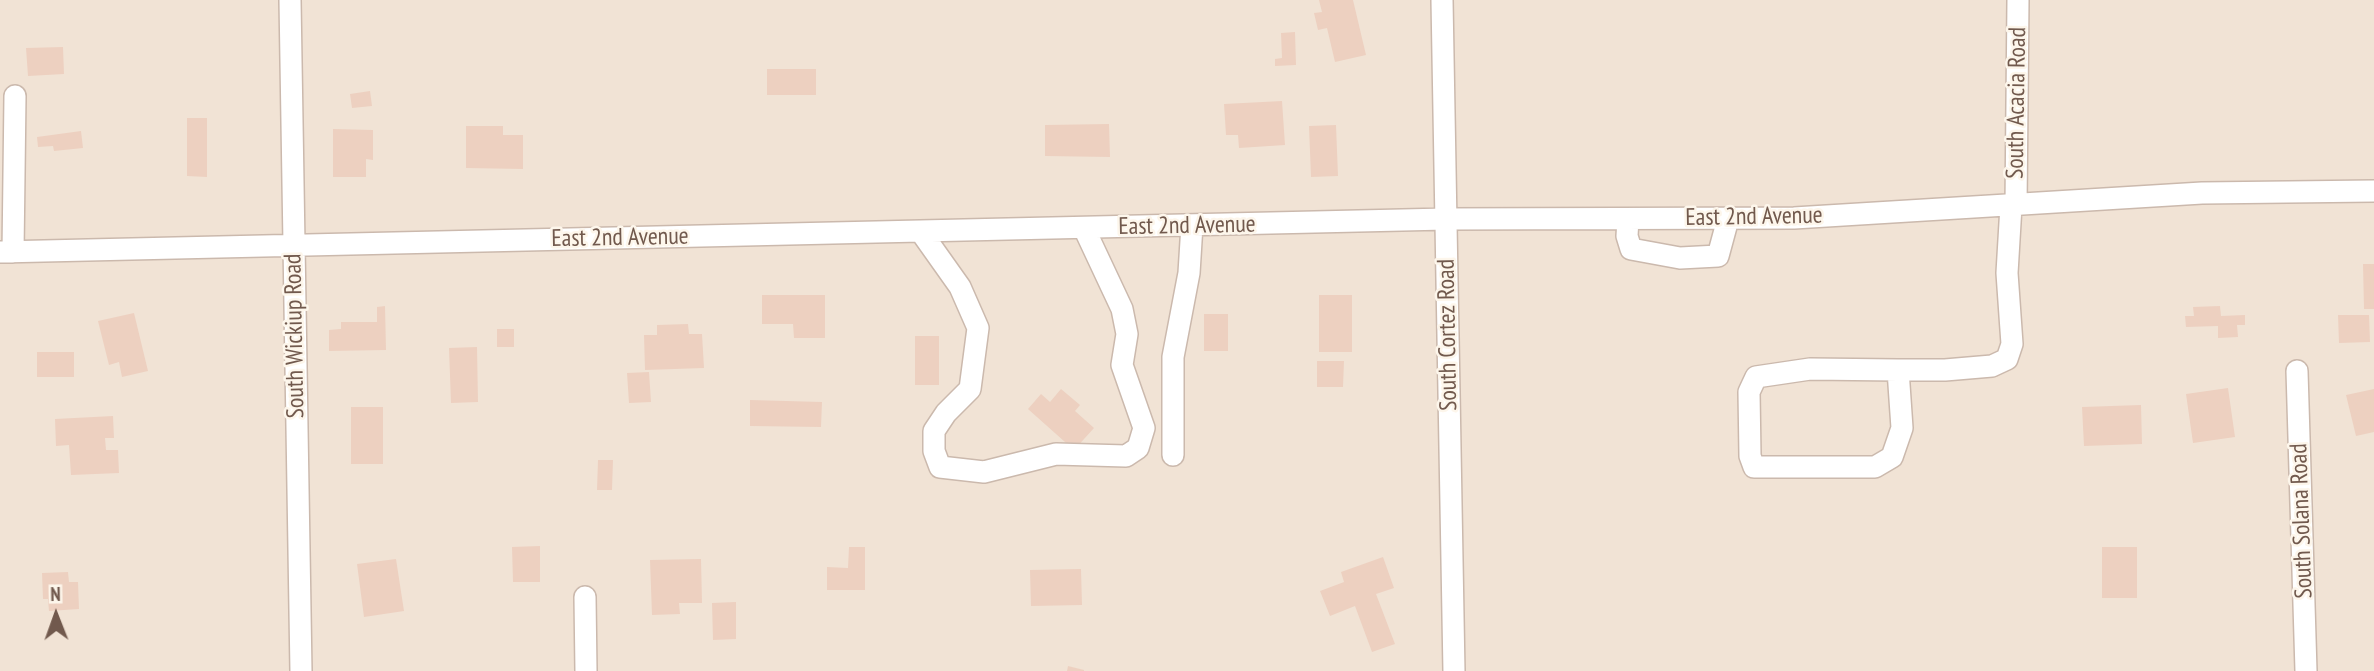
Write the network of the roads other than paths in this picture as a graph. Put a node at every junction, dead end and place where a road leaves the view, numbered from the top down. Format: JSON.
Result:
{"nodes":[{"id":1,"x":290,"y":0,"type":"edge"},
{"id":2,"x":1442,"y":0,"type":"edge"},
{"id":3,"x":2018,"y":0,"type":"edge"},
{"id":4,"x":15,"y":96,"type":"dead end"},
{"id":5,"x":2374,"y":191,"type":"edge"},
{"id":6,"x":2013,"y":206,"type":"junction"},
{"id":7,"x":1446,"y":219,"type":"junction"},
{"id":8,"x":1628,"y":219,"type":"junction"},
{"id":9,"x":1728,"y":219,"type":"junction"},
{"id":10,"x":1192,"y":225,"type":"junction"},
{"id":11,"x":1084,"y":228,"type":"junction"},
{"id":12,"x":921,"y":232,"type":"junction"},
{"id":13,"x":294,"y":244,"type":"junction"},
{"id":14,"x":7,"y":252,"type":"edge"},
{"id":15,"x":1898,"y":370,"type":"junction"},
{"id":16,"x":2297,"y":371,"type":"dead end"},
{"id":17,"x":1173,"y":455,"type":"dead end"},
{"id":18,"x":585,"y":597,"type":"dead end"},
{"id":19,"x":301,"y":671,"type":"edge"},
{"id":20,"x":586,"y":671,"type":"edge"},
{"id":21,"x":1454,"y":671,"type":"edge"},
{"id":22,"x":2306,"y":671,"type":"edge"}],
"edges":[{"from":1,"to":13,"type":"street","name":"South Wickiup Road"},
{"from":2,"to":7,"type":"street","name":"South Cortez Road"},
{"from":3,"to":6,"type":"street","name":"South Acacia Road"},
{"from":4,"to":14,"type":"street"},
{"from":5,"to":6,"type":"street","name":"East 2nd Avenue"},
{"from":6,"to":9,"type":"street","name":"East 2nd Avenue"},
{"from":6,"to":15,"type":"street","name":"South Acacia Road"},
{"from":7,"to":8,"type":"street","name":"East 2nd Avenue"},
{"from":7,"to":10,"type":"street","name":"East 2nd Avenue"},
{"from":7,"to":21,"type":"street","name":"South Cortez Road"},
{"from":8,"to":9,"type":"street","name":"East 2nd Avenue"},
{"from":8,"to":9,"type":"street"},
{"from":10,"to":11,"type":"street","name":"East 2nd Avenue"},
{"from":10,"to":17,"type":"street"},
{"from":11,"to":12,"type":"street","name":"East 2nd Avenue"},
{"from":11,"to":12,"type":"street"},
{"from":12,"to":13,"type":"street","name":"East 2nd Avenue"},
{"from":13,"to":14,"type":"street","name":"East 2nd Avenue"},
{"from":13,"to":19,"type":"street","name":"South Wickiup Road"},
{"from":15,"to":15,"type":"street"},
{"from":16,"to":22,"type":"street","name":"South Solana Road"},
{"from":18,"to":20,"type":"street"}]}
